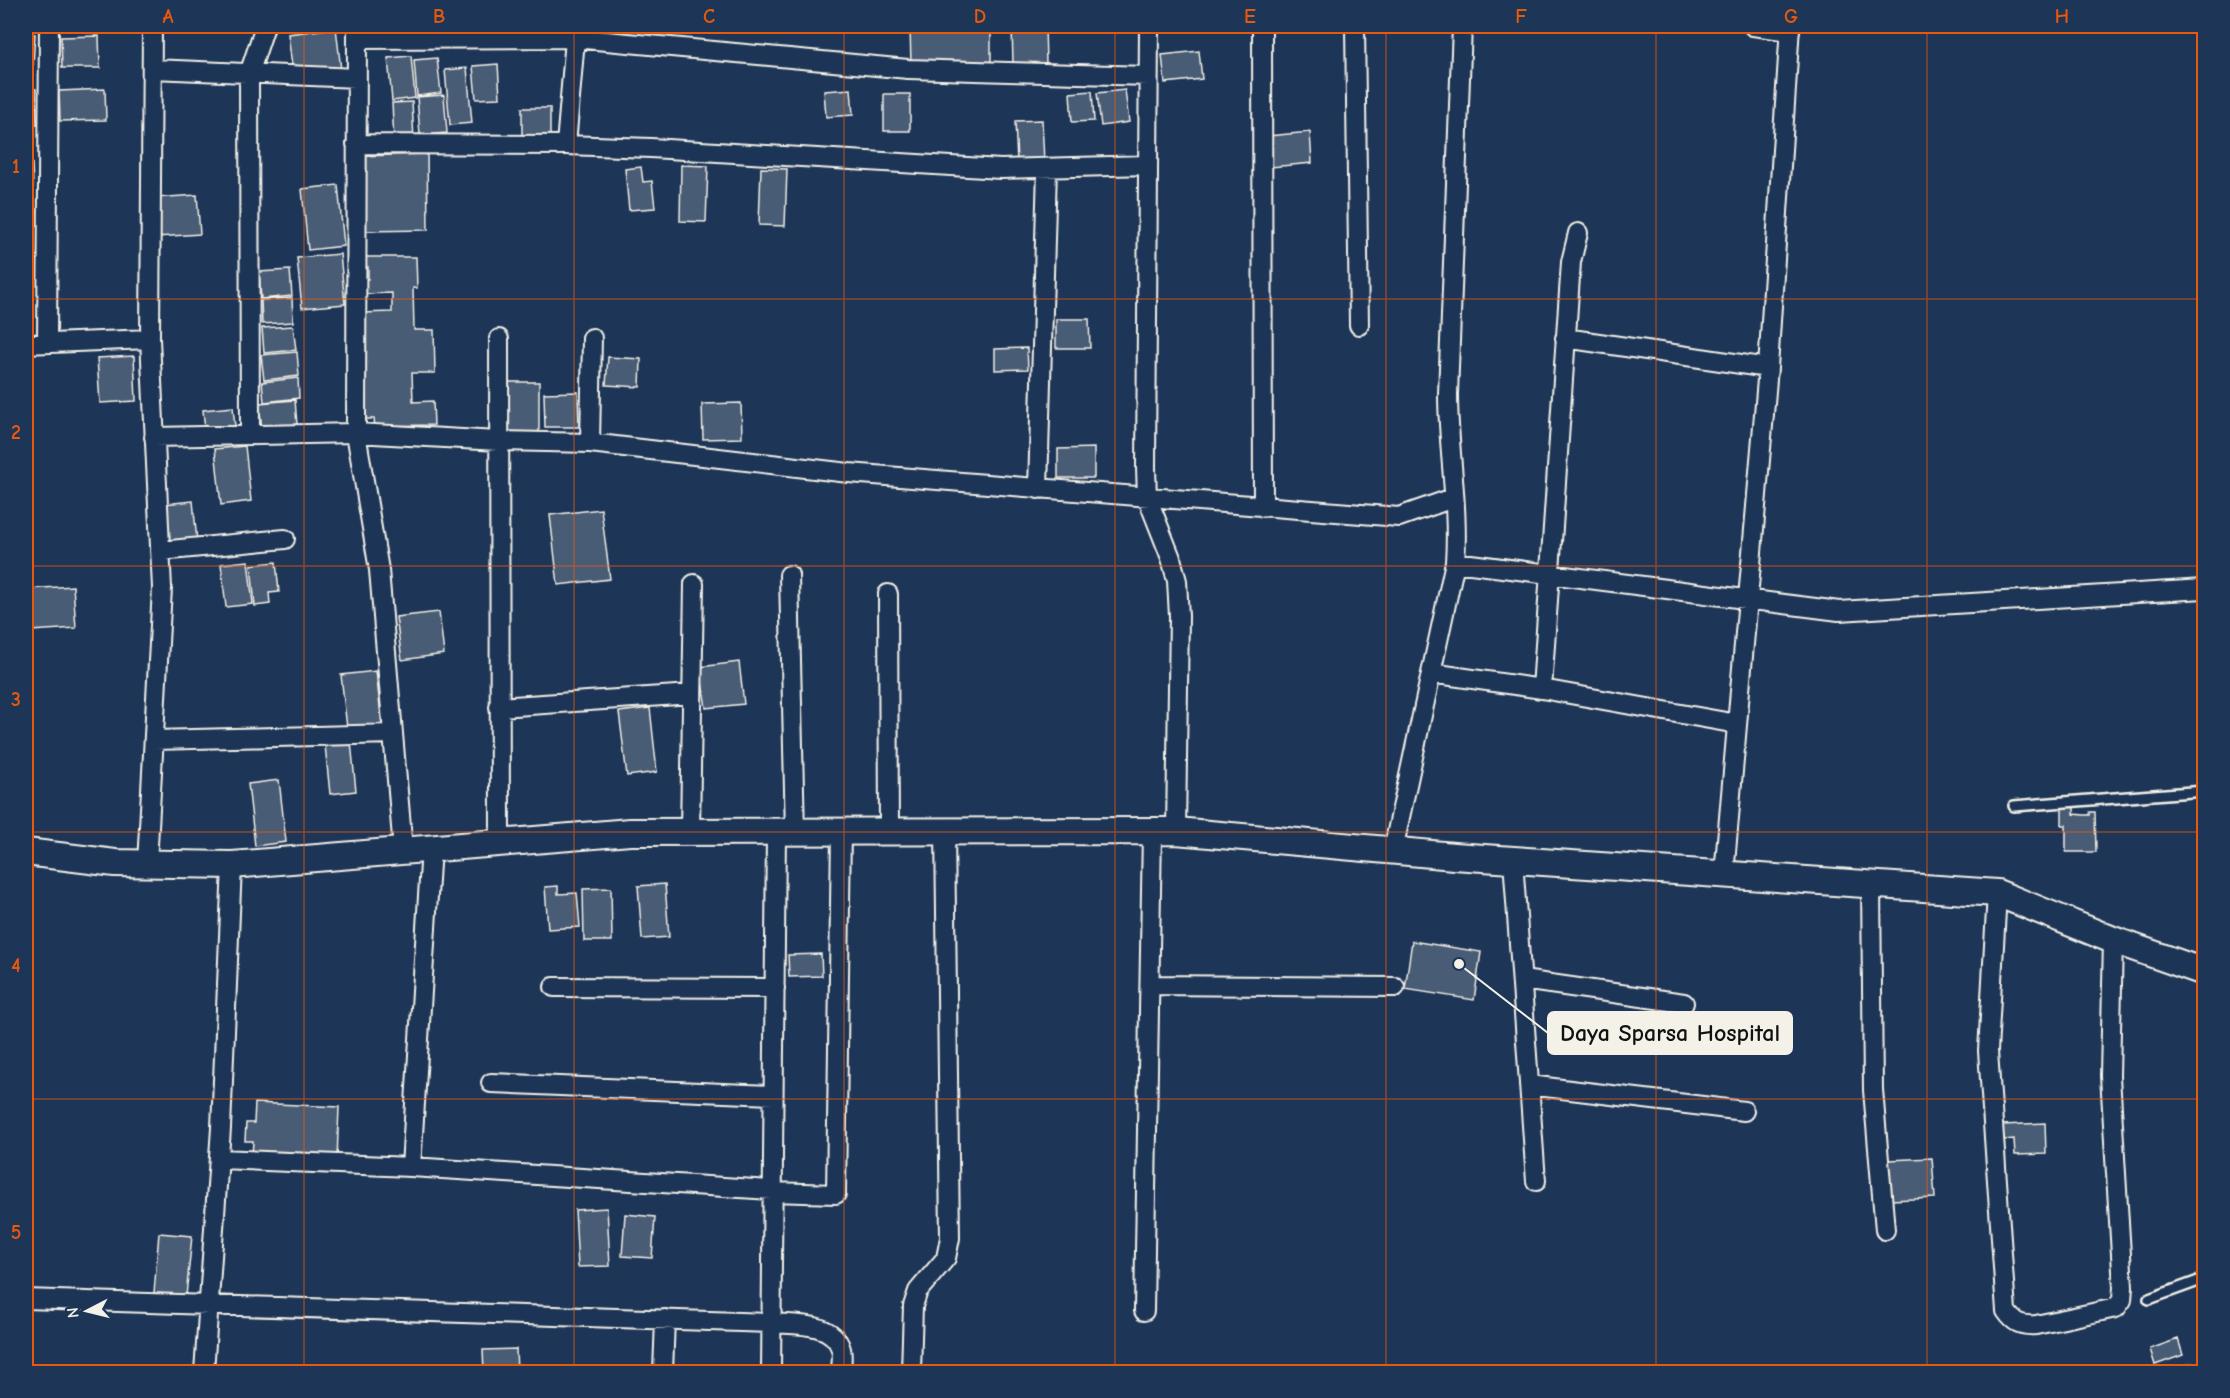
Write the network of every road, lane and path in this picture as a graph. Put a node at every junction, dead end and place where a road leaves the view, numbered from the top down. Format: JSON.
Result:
{"nodes":[{"id":1,"x":49,"y":26,"type":"edge"},
{"id":2,"x":152,"y":26,"type":"edge"},
{"id":3,"x":265,"y":26,"type":"edge"},
{"id":4,"x":1149,"y":26,"type":"edge"},
{"id":5,"x":1262,"y":26,"type":"edge"},
{"id":6,"x":1355,"y":26,"type":"edge"},
{"id":7,"x":1462,"y":26,"type":"edge"},
{"id":8,"x":1753,"y":26,"type":"edge"},
{"id":9,"x":1790,"y":28,"type":"edge"},
{"id":10,"x":357,"y":32,"type":"edge"},
{"id":11,"x":575,"y":32,"type":"edge"},
{"id":12,"x":153,"y":69,"type":"junction"},
{"id":13,"x":249,"y":74,"type":"junction"},
{"id":14,"x":1148,"y":76,"type":"junction"},
{"id":15,"x":357,"y":78,"type":"junction"},
{"id":16,"x":356,"y":144,"type":"junction"},
{"id":17,"x":566,"y":145,"type":"junction"},
{"id":18,"x":1148,"y":165,"type":"junction"},
{"id":19,"x":1047,"y":168,"type":"junction"},
{"id":20,"x":1578,"y":233,"type":"dead end"},
{"id":21,"x":1359,"y":325,"type":"dead end"},
{"id":22,"x":591,"y":338,"type":"dead end"},
{"id":23,"x":1565,"y":338,"type":"junction"},
{"id":24,"x":150,"y":339,"type":"junction"},
{"id":25,"x":499,"y":339,"type":"dead end"},
{"id":26,"x":47,"y":343,"type":"junction"},
{"id":27,"x":26,"y":344,"type":"edge"},
{"id":28,"x":1768,"y":368,"type":"junction"},
{"id":29,"x":356,"y":433,"type":"junction"},
{"id":30,"x":250,"y":435,"type":"junction"},
{"id":31,"x":154,"y":437,"type":"junction"},
{"id":32,"x":498,"y":441,"type":"junction"},
{"id":33,"x":590,"y":443,"type":"junction"},
{"id":34,"x":1038,"y":489,"type":"junction"},
{"id":35,"x":1147,"y":497,"type":"junction"},
{"id":36,"x":1453,"y":498,"type":"junction"},
{"id":37,"x":1263,"y":507,"type":"junction"},
{"id":38,"x":285,"y":539,"type":"dead end"},
{"id":39,"x":160,"y":551,"type":"junction"},
{"id":40,"x":1455,"y":562,"type":"junction"},
{"id":41,"x":1550,"y":574,"type":"junction"},
{"id":42,"x":789,"y":575,"type":"dead end"},
{"id":43,"x":694,"y":584,"type":"dead end"},
{"id":44,"x":2205,"y":589,"type":"edge"},
{"id":45,"x":888,"y":594,"type":"dead end"},
{"id":46,"x":1748,"y":599,"type":"junction"},
{"id":47,"x":1431,"y":673,"type":"junction"},
{"id":48,"x":1542,"y":689,"type":"junction"},
{"id":49,"x":692,"y":694,"type":"junction"},
{"id":50,"x":499,"y":707,"type":"junction"},
{"id":51,"x":1737,"y":723,"type":"junction"},
{"id":52,"x":393,"y":734,"type":"junction"},
{"id":53,"x":154,"y":740,"type":"junction"},
{"id":54,"x":2205,"y":791,"type":"edge"},
{"id":55,"x":2014,"y":806,"type":"dead end"},
{"id":56,"x":945,"y":830,"type":"junction"},
{"id":57,"x":1164,"y":831,"type":"junction"},
{"id":58,"x":690,"y":832,"type":"junction"},
{"id":59,"x":841,"y":832,"type":"junction"},
{"id":60,"x":889,"y":832,"type":"junction"},
{"id":61,"x":786,"y":833,"type":"junction"},
{"id":62,"x":500,"y":843,"type":"junction"},
{"id":63,"x":431,"y":848,"type":"junction"},
{"id":64,"x":403,"y":850,"type":"junction"},
{"id":65,"x":1393,"y":850,"type":"junction"},
{"id":66,"x":26,"y":852,"type":"edge"},
{"id":67,"x":1513,"y":860,"type":"junction"},
{"id":68,"x":147,"y":864,"type":"junction"},
{"id":69,"x":232,"y":865,"type":"junction"},
{"id":70,"x":1724,"y":875,"type":"junction"},
{"id":71,"x":1872,"y":885,"type":"junction"},
{"id":72,"x":1997,"y":893,"type":"junction"},
{"id":73,"x":2113,"y":940,"type":"junction"},
{"id":74,"x":2205,"y":972,"type":"edge"},
{"id":75,"x":1522,"y":980,"type":"junction"},
{"id":76,"x":1150,"y":985,"type":"junction"},
{"id":77,"x":554,"y":987,"type":"dead end"},
{"id":78,"x":1395,"y":987,"type":"dead end"},
{"id":79,"x":775,"y":988,"type":"junction"},
{"id":80,"x":1684,"y":1004,"type":"dead end"},
{"id":81,"x":491,"y":1083,"type":"dead end"},
{"id":82,"x":1529,"y":1085,"type":"junction"},
{"id":83,"x":773,"y":1095,"type":"junction"},
{"id":84,"x":1744,"y":1111,"type":"dead end"},
{"id":85,"x":219,"y":1160,"type":"junction"},
{"id":86,"x":411,"y":1167,"type":"junction"},
{"id":87,"x":1536,"y":1181,"type":"dead end"},
{"id":88,"x":772,"y":1192,"type":"junction"},
{"id":89,"x":1885,"y":1230,"type":"dead end"},
{"id":90,"x":2205,"y":1279,"type":"edge"},
{"id":91,"x":26,"y":1299,"type":"edge"},
{"id":92,"x":2149,"y":1299,"type":"dead end"},
{"id":93,"x":209,"y":1305,"type":"junction"},
{"id":94,"x":1144,"y":1311,"type":"dead end"},
{"id":95,"x":665,"y":1319,"type":"junction"},
{"id":96,"x":771,"y":1323,"type":"junction"},
{"id":97,"x":204,"y":1372,"type":"edge"},
{"id":98,"x":663,"y":1372,"type":"edge"},
{"id":99,"x":771,"y":1372,"type":"edge"},
{"id":100,"x":841,"y":1372,"type":"edge"},
{"id":101,"x":911,"y":1372,"type":"edge"}],
"edges":[{"from":1,"to":26,"type":"street"},
{"from":2,"to":12,"type":"street"},
{"from":3,"to":13,"type":"street"},
{"from":4,"to":14,"type":"street"},
{"from":5,"to":37,"type":"street"},
{"from":6,"to":21,"type":"street"},
{"from":7,"to":36,"type":"street"},
{"from":8,"to":9,"type":"street"},
{"from":9,"to":28,"type":"street"},
{"from":10,"to":11,"type":"street"},
{"from":10,"to":15,"type":"street"},
{"from":11,"to":14,"type":"street"},
{"from":11,"to":17,"type":"street"},
{"from":12,"to":13,"type":"street"},
{"from":12,"to":24,"type":"street"},
{"from":13,"to":15,"type":"street"},
{"from":13,"to":30,"type":"street"},
{"from":14,"to":18,"type":"street"},
{"from":15,"to":16,"type":"street"},
{"from":16,"to":17,"type":"street"},
{"from":16,"to":29,"type":"street"},
{"from":17,"to":19,"type":"street"},
{"from":18,"to":19,"type":"street"},
{"from":18,"to":35,"type":"street"},
{"from":19,"to":34,"type":"street"},
{"from":20,"to":23,"type":"street"},
{"from":22,"to":33,"type":"street"},
{"from":23,"to":28,"type":"street"},
{"from":23,"to":41,"type":"street"},
{"from":24,"to":26,"type":"street"},
{"from":24,"to":31,"type":"street"},
{"from":25,"to":32,"type":"street"},
{"from":26,"to":27,"type":"street"},
{"from":28,"to":46,"type":"street"},
{"from":29,"to":30,"type":"street"},
{"from":29,"to":32,"type":"street"},
{"from":29,"to":52,"type":"street"},
{"from":30,"to":31,"type":"street"},
{"from":31,"to":39,"type":"street"},
{"from":32,"to":33,"type":"street"},
{"from":32,"to":50,"type":"street"},
{"from":33,"to":34,"type":"street"},
{"from":34,"to":35,"type":"street"},
{"from":35,"to":37,"type":"street"},
{"from":35,"to":57,"type":"street"},
{"from":36,"to":37,"type":"street"},
{"from":36,"to":40,"type":"street"},
{"from":38,"to":39,"type":"street"},
{"from":39,"to":53,"type":"street"},
{"from":40,"to":41,"type":"street"},
{"from":40,"to":47,"type":"street"},
{"from":41,"to":46,"type":"street"},
{"from":41,"to":48,"type":"street"},
{"from":42,"to":61,"type":"street"},
{"from":43,"to":49,"type":"street"},
{"from":44,"to":46,"type":"street"},
{"from":45,"to":60,"type":"street"},
{"from":46,"to":51,"type":"street"},
{"from":47,"to":48,"type":"street"},
{"from":47,"to":65,"type":"street"},
{"from":48,"to":51,"type":"street"},
{"from":49,"to":50,"type":"street"},
{"from":49,"to":58,"type":"street"},
{"from":50,"to":62,"type":"street"},
{"from":51,"to":70,"type":"street"},
{"from":52,"to":53,"type":"street"},
{"from":52,"to":64,"type":"street"},
{"from":53,"to":68,"type":"street"},
{"from":54,"to":55,"type":"lane"},
{"from":56,"to":57,"type":"street"},
{"from":56,"to":60,"type":"street"},
{"from":56,"to":101,"type":"street"},
{"from":57,"to":65,"type":"street"},
{"from":57,"to":76,"type":"street"},
{"from":58,"to":61,"type":"street"},
{"from":58,"to":62,"type":"street"},
{"from":59,"to":60,"type":"street"},
{"from":59,"to":61,"type":"street"},
{"from":59,"to":88,"type":"street"},
{"from":61,"to":79,"type":"street"},
{"from":62,"to":63,"type":"street"},
{"from":63,"to":64,"type":"street"},
{"from":63,"to":86,"type":"street"},
{"from":64,"to":69,"type":"street"},
{"from":65,"to":67,"type":"street"},
{"from":66,"to":68,"type":"street"},
{"from":67,"to":70,"type":"street"},
{"from":67,"to":75,"type":"street"},
{"from":68,"to":69,"type":"street"},
{"from":69,"to":85,"type":"street"},
{"from":70,"to":71,"type":"street"},
{"from":71,"to":72,"type":"street"},
{"from":71,"to":89,"type":"street"},
{"from":72,"to":73,"type":"street"},
{"from":72,"to":73,"type":"street"},
{"from":73,"to":74,"type":"street"},
{"from":75,"to":80,"type":"street"},
{"from":75,"to":82,"type":"street"},
{"from":76,"to":78,"type":"street"},
{"from":76,"to":94,"type":"street"},
{"from":77,"to":79,"type":"street"},
{"from":79,"to":83,"type":"street"},
{"from":81,"to":83,"type":"street"},
{"from":82,"to":84,"type":"street"},
{"from":82,"to":87,"type":"street"},
{"from":83,"to":88,"type":"street"},
{"from":85,"to":86,"type":"street"},
{"from":85,"to":93,"type":"street"},
{"from":86,"to":88,"type":"street"},
{"from":88,"to":96,"type":"street"},
{"from":90,"to":92,"type":"lane"},
{"from":91,"to":93,"type":"street"},
{"from":93,"to":95,"type":"street"},
{"from":93,"to":97,"type":"street"},
{"from":95,"to":96,"type":"street"},
{"from":95,"to":98,"type":"street"},
{"from":96,"to":99,"type":"street"},
{"from":96,"to":100,"type":"street"}]}
